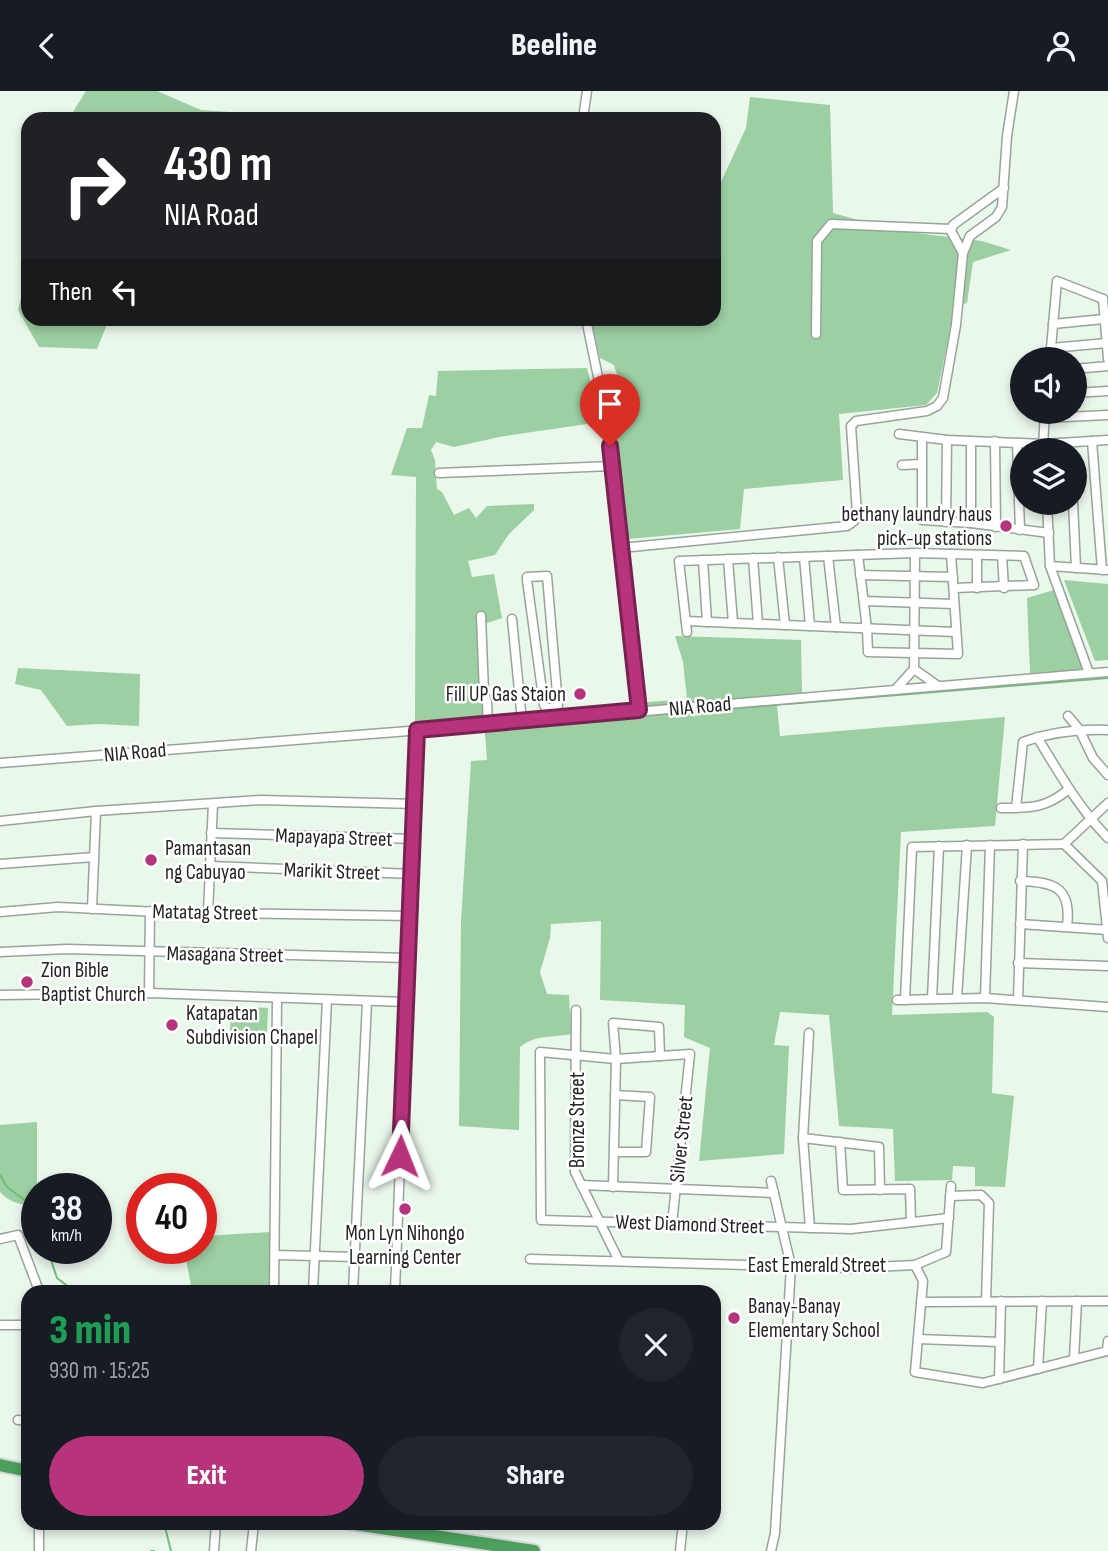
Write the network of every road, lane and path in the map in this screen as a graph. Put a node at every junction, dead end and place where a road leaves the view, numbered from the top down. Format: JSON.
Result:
{"nodes":[{"id":1,"x":587,"y":91,"type":"edge"},
{"id":2,"x":1014,"y":91,"type":"edge"},
{"id":3,"x":584,"y":112,"type":"edge"},
{"id":4,"x":1004,"y":188,"type":"junction"},
{"id":5,"x":951,"y":229,"type":"junction"},
{"id":6,"x":963,"y":253,"type":"junction"},
{"id":7,"x":1105,"y":297,"type":"edge"},
{"id":8,"x":1104,"y":319,"type":"junction"},
{"id":9,"x":1053,"y":324,"type":"junction"},
{"id":10,"x":587,"y":326,"type":"edge"},
{"id":11,"x":816,"y":334,"type":"dead end"},
{"id":12,"x":1107,"y":343,"type":"edge"},
{"id":13,"x":1051,"y":347,"type":"edge"},
{"id":14,"x":1062,"y":347,"type":"edge"},
{"id":15,"x":1108,"y":359,"type":"edge"},
{"id":16,"x":1108,"y":366,"type":"edge"},
{"id":17,"x":1087,"y":368,"type":"edge"},
{"id":18,"x":1108,"y":391,"type":"edge"},
{"id":19,"x":1087,"y":392,"type":"edge"},
{"id":20,"x":1087,"y":415,"type":"edge"},
{"id":21,"x":1108,"y":415,"type":"edge"},
{"id":22,"x":899,"y":434,"type":"dead end"},
{"id":23,"x":922,"y":438,"type":"junction"},
{"id":24,"x":947,"y":440,"type":"junction"},
{"id":25,"x":1108,"y":440,"type":"edge"},
{"id":26,"x":971,"y":441,"type":"junction"},
{"id":27,"x":995,"y":441,"type":"junction"},
{"id":28,"x":1092,"y":441,"type":"junction"},
{"id":29,"x":1010,"y":442,"type":"edge"},
{"id":30,"x":1087,"y":442,"type":"edge"},
{"id":31,"x":922,"y":464,"type":"junction"},
{"id":32,"x":902,"y":465,"type":"dead end"},
{"id":33,"x":612,"y":466,"type":"junction"},
{"id":34,"x":439,"y":473,"type":"dead end"},
{"id":35,"x":1019,"y":515,"type":"edge"},
{"id":36,"x":1048,"y":515,"type":"edge"},
{"id":37,"x":1074,"y":515,"type":"edge"},
{"id":38,"x":946,"y":522,"type":"junction"},
{"id":39,"x":971,"y":523,"type":"junction"},
{"id":40,"x":996,"y":527,"type":"junction"},
{"id":41,"x":1020,"y":530,"type":"junction"},
{"id":42,"x":1049,"y":533,"type":"junction"},
{"id":43,"x":621,"y":548,"type":"junction"},
{"id":44,"x":915,"y":553,"type":"junction"},
{"id":45,"x":951,"y":554,"type":"junction"},
{"id":46,"x":858,"y":555,"type":"junction"},
{"id":47,"x":976,"y":555,"type":"junction"},
{"id":48,"x":828,"y":556,"type":"junction"},
{"id":49,"x":1002,"y":556,"type":"junction"},
{"id":50,"x":778,"y":557,"type":"junction"},
{"id":51,"x":804,"y":557,"type":"junction"},
{"id":52,"x":753,"y":558,"type":"junction"},
{"id":53,"x":728,"y":559,"type":"junction"},
{"id":54,"x":703,"y":560,"type":"junction"},
{"id":55,"x":1050,"y":566,"type":"junction"},
{"id":56,"x":1076,"y":568,"type":"junction"},
{"id":57,"x":1105,"y":570,"type":"edge"},
{"id":58,"x":860,"y":575,"type":"junction"},
{"id":59,"x":915,"y":576,"type":"junction"},
{"id":60,"x":953,"y":577,"type":"junction"},
{"id":61,"x":1004,"y":587,"type":"junction"},
{"id":62,"x":954,"y":588,"type":"junction"},
{"id":63,"x":977,"y":588,"type":"junction"},
{"id":64,"x":864,"y":601,"type":"junction"},
{"id":65,"x":914,"y":602,"type":"junction"},
{"id":66,"x":954,"y":604,"type":"junction"},
{"id":67,"x":481,"y":616,"type":"dead end"},
{"id":68,"x":512,"y":619,"type":"dead end"},
{"id":69,"x":686,"y":621,"type":"junction"},
{"id":70,"x":707,"y":622,"type":"junction"},
{"id":71,"x":733,"y":623,"type":"junction"},
{"id":72,"x":758,"y":624,"type":"junction"},
{"id":73,"x":785,"y":625,"type":"junction"},
{"id":74,"x":810,"y":626,"type":"junction"},
{"id":75,"x":836,"y":627,"type":"junction"},
{"id":76,"x":867,"y":629,"type":"junction"},
{"id":77,"x":914,"y":630,"type":"junction"},
{"id":78,"x":687,"y":632,"type":"dead end"},
{"id":79,"x":955,"y":632,"type":"junction"},
{"id":80,"x":553,"y":646,"type":"junction"},
{"id":81,"x":537,"y":647,"type":"junction"},
{"id":82,"x":914,"y":653,"type":"junction"},
{"id":83,"x":914,"y":669,"type":"junction"},
{"id":84,"x":1108,"y":672,"type":"edge"},
{"id":85,"x":1089,"y":673,"type":"junction"},
{"id":86,"x":938,"y":686,"type":"junction"},
{"id":87,"x":895,"y":690,"type":"junction"},
{"id":88,"x":550,"y":708,"type":"junction"},
{"id":89,"x":639,"y":710,"type":"junction"},
{"id":90,"x":1069,"y":716,"type":"dead end"},
{"id":91,"x":551,"y":718,"type":"junction"},
{"id":92,"x":522,"y":721,"type":"junction"},
{"id":93,"x":488,"y":724,"type":"junction"},
{"id":94,"x":1079,"y":729,"type":"junction"},
{"id":95,"x":417,"y":730,"type":"junction"},
{"id":96,"x":1108,"y":730,"type":"edge"},
{"id":97,"x":1037,"y":737,"type":"junction"},
{"id":98,"x":0,"y":763,"type":"edge"},
{"id":99,"x":1108,"y":775,"type":"edge"},
{"id":100,"x":1069,"y":789,"type":"junction"},
{"id":101,"x":1108,"y":803,"type":"edge"},
{"id":102,"x":213,"y":804,"type":"junction"},
{"id":103,"x":416,"y":804,"type":"junction"},
{"id":104,"x":1001,"y":808,"type":"dead end"},
{"id":105,"x":1016,"y":808,"type":"junction"},
{"id":106,"x":96,"y":811,"type":"junction"},
{"id":107,"x":1090,"y":820,"type":"junction"},
{"id":108,"x":0,"y":821,"type":"edge"},
{"id":109,"x":211,"y":833,"type":"junction"},
{"id":110,"x":1108,"y":838,"type":"edge"},
{"id":111,"x":415,"y":839,"type":"junction"},
{"id":112,"x":1023,"y":844,"type":"junction"},
{"id":113,"x":1064,"y":844,"type":"junction"},
{"id":114,"x":967,"y":845,"type":"junction"},
{"id":115,"x":990,"y":845,"type":"junction"},
{"id":116,"x":939,"y":846,"type":"junction"},
{"id":117,"x":94,"y":857,"type":"junction"},
{"id":118,"x":0,"y":865,"type":"edge"},
{"id":119,"x":210,"y":866,"type":"junction"},
{"id":120,"x":413,"y":874,"type":"junction"},
{"id":121,"x":1020,"y":881,"type":"junction"},
{"id":122,"x":92,"y":909,"type":"junction"},
{"id":123,"x":150,"y":911,"type":"junction"},
{"id":124,"x":0,"y":912,"type":"edge"},
{"id":125,"x":208,"y":912,"type":"junction"},
{"id":126,"x":410,"y":916,"type":"junction"},
{"id":127,"x":1020,"y":924,"type":"junction"},
{"id":128,"x":1067,"y":926,"type":"junction"},
{"id":129,"x":1108,"y":930,"type":"edge"},
{"id":130,"x":1108,"y":938,"type":"edge"},
{"id":131,"x":150,"y":952,"type":"junction"},
{"id":132,"x":0,"y":953,"type":"edge"},
{"id":133,"x":408,"y":958,"type":"junction"},
{"id":134,"x":1018,"y":963,"type":"junction"},
{"id":135,"x":1108,"y":966,"type":"edge"},
{"id":136,"x":149,"y":993,"type":"junction"},
{"id":137,"x":0,"y":995,"type":"edge"},
{"id":138,"x":957,"y":998,"type":"junction"},
{"id":139,"x":985,"y":998,"type":"junction"},
{"id":140,"x":277,"y":999,"type":"junction"},
{"id":141,"x":932,"y":999,"type":"junction"},
{"id":142,"x":327,"y":1000,"type":"junction"},
{"id":143,"x":1018,"y":1000,"type":"junction"},
{"id":144,"x":368,"y":1002,"type":"junction"},
{"id":145,"x":406,"y":1002,"type":"junction"},
{"id":146,"x":1108,"y":1007,"type":"edge"},
{"id":147,"x":576,"y":1010,"type":"dead end"},
{"id":148,"x":809,"y":1033,"type":"dead end"},
{"id":149,"x":578,"y":1054,"type":"junction"},
{"id":150,"x":660,"y":1056,"type":"junction"},
{"id":151,"x":616,"y":1059,"type":"junction"},
{"id":152,"x":615,"y":1095,"type":"junction"},
{"id":153,"x":803,"y":1138,"type":"junction"},
{"id":154,"x":840,"y":1142,"type":"junction"},
{"id":155,"x":614,"y":1152,"type":"junction"},
{"id":156,"x":771,"y":1181,"type":"dead end"},
{"id":157,"x":581,"y":1185,"type":"junction"},
{"id":158,"x":951,"y":1186,"type":"dead end"},
{"id":159,"x":613,"y":1187,"type":"junction"},
{"id":160,"x":676,"y":1189,"type":"junction"},
{"id":161,"x":880,"y":1190,"type":"junction"},
{"id":162,"x":774,"y":1193,"type":"junction"},
{"id":163,"x":950,"y":1196,"type":"junction"},
{"id":164,"x":949,"y":1218,"type":"junction"},
{"id":165,"x":599,"y":1222,"type":"junction"},
{"id":166,"x":911,"y":1222,"type":"junction"},
{"id":167,"x":672,"y":1224,"type":"junction"},
{"id":168,"x":781,"y":1227,"type":"junction"},
{"id":169,"x":810,"y":1228,"type":"junction"},
{"id":170,"x":0,"y":1239,"type":"edge"},
{"id":171,"x":275,"y":1255,"type":"junction"},
{"id":172,"x":314,"y":1256,"type":"junction"},
{"id":173,"x":355,"y":1257,"type":"junction"},
{"id":174,"x":396,"y":1258,"type":"junction"},
{"id":175,"x":530,"y":1259,"type":"dead end"},
{"id":176,"x":619,"y":1261,"type":"junction"},
{"id":177,"x":915,"y":1265,"type":"junction"},
{"id":178,"x":791,"y":1266,"type":"junction"},
{"id":179,"x":37,"y":1285,"type":"edge"},
{"id":180,"x":274,"y":1285,"type":"edge"},
{"id":181,"x":313,"y":1285,"type":"edge"},
{"id":182,"x":353,"y":1285,"type":"edge"},
{"id":183,"x":395,"y":1285,"type":"edge"},
{"id":184,"x":986,"y":1301,"type":"junction"},
{"id":185,"x":1001,"y":1301,"type":"junction"},
{"id":186,"x":1042,"y":1301,"type":"junction"},
{"id":187,"x":1077,"y":1301,"type":"junction"},
{"id":188,"x":1108,"y":1301,"type":"edge"},
{"id":189,"x":921,"y":1302,"type":"junction"},
{"id":190,"x":0,"y":1325,"type":"edge"},
{"id":191,"x":21,"y":1325,"type":"edge"},
{"id":192,"x":918,"y":1339,"type":"junction"},
{"id":193,"x":1108,"y":1341,"type":"edge"},
{"id":194,"x":1000,"y":1342,"type":"junction"},
{"id":195,"x":1074,"y":1359,"type":"junction"},
{"id":196,"x":1038,"y":1369,"type":"junction"},
{"id":197,"x":999,"y":1379,"type":"junction"},
{"id":198,"x":18,"y":1420,"type":"dead end"},
{"id":199,"x":21,"y":1420,"type":"edge"},
{"id":200,"x":0,"y":1465,"type":"edge"},
{"id":201,"x":21,"y":1470,"type":"edge"},
{"id":202,"x":38,"y":1530,"type":"edge"},
{"id":203,"x":216,"y":1530,"type":"edge"},
{"id":204,"x":253,"y":1530,"type":"edge"},
{"id":205,"x":413,"y":1530,"type":"edge"},
{"id":206,"x":682,"y":1532,"type":"dead end"},
{"id":207,"x":39,"y":1551,"type":"edge"},
{"id":208,"x":214,"y":1551,"type":"edge"},
{"id":209,"x":251,"y":1551,"type":"edge"},
{"id":210,"x":534,"y":1551,"type":"edge"},
{"id":211,"x":680,"y":1551,"type":"edge"},
{"id":212,"x":771,"y":1551,"type":"edge"}],
"edges":[{"from":1,"to":3,"type":"street"},
{"from":2,"to":4,"type":"street"},
{"from":4,"to":5,"type":"street"},
{"from":4,"to":6,"type":"street"},
{"from":5,"to":6,"type":"street"},
{"from":5,"to":11,"type":"street"},
{"from":6,"to":43,"type":"street"},
{"from":7,"to":8,"type":"street"},
{"from":7,"to":9,"type":"street"},
{"from":8,"to":9,"type":"street"},
{"from":8,"to":12,"type":"street"},
{"from":9,"to":13,"type":"street"},
{"from":10,"to":33,"type":"street"},
{"from":12,"to":14,"type":"street"},
{"from":12,"to":15,"type":"street"},
{"from":16,"to":17,"type":"street"},
{"from":18,"to":19,"type":"street"},
{"from":20,"to":21,"type":"street"},
{"from":22,"to":23,"type":"street"},
{"from":23,"to":24,"type":"street"},
{"from":23,"to":31,"type":"street"},
{"from":24,"to":26,"type":"street"},
{"from":24,"to":38,"type":"street"},
{"from":25,"to":28,"type":"street"},
{"from":26,"to":27,"type":"street"},
{"from":26,"to":39,"type":"street"},
{"from":27,"to":29,"type":"street"},
{"from":27,"to":40,"type":"street"},
{"from":28,"to":30,"type":"street"},
{"from":28,"to":57,"type":"street"},
{"from":31,"to":32,"type":"street"},
{"from":31,"to":38,"type":"street"},
{"from":33,"to":34,"type":"street"},
{"from":33,"to":43,"type":"street"},
{"from":35,"to":41,"type":"street"},
{"from":36,"to":42,"type":"street"},
{"from":37,"to":56,"type":"street"},
{"from":38,"to":39,"type":"street"},
{"from":39,"to":40,"type":"street"},
{"from":40,"to":41,"type":"street"},
{"from":41,"to":42,"type":"street"},
{"from":42,"to":55,"type":"street"},
{"from":43,"to":89,"type":"street"},
{"from":44,"to":45,"type":"street"},
{"from":44,"to":46,"type":"street"},
{"from":44,"to":59,"type":"street"},
{"from":45,"to":47,"type":"street"},
{"from":45,"to":60,"type":"street"},
{"from":46,"to":48,"type":"street"},
{"from":46,"to":58,"type":"street"},
{"from":47,"to":49,"type":"street"},
{"from":47,"to":63,"type":"street"},
{"from":48,"to":51,"type":"street"},
{"from":48,"to":75,"type":"street"},
{"from":49,"to":61,"type":"street"},
{"from":49,"to":61,"type":"street"},
{"from":50,"to":51,"type":"street"},
{"from":50,"to":52,"type":"street"},
{"from":50,"to":73,"type":"street"},
{"from":51,"to":74,"type":"street"},
{"from":52,"to":53,"type":"street"},
{"from":52,"to":72,"type":"street"},
{"from":53,"to":54,"type":"street"},
{"from":53,"to":71,"type":"street"},
{"from":54,"to":69,"type":"street"},
{"from":54,"to":70,"type":"street"},
{"from":55,"to":56,"type":"street"},
{"from":55,"to":85,"type":"street"},
{"from":56,"to":57,"type":"street"},
{"from":58,"to":59,"type":"street"},
{"from":58,"to":64,"type":"street"},
{"from":59,"to":60,"type":"street"},
{"from":59,"to":65,"type":"street"},
{"from":60,"to":62,"type":"street"},
{"from":61,"to":63,"type":"street"},
{"from":62,"to":63,"type":"street"},
{"from":62,"to":66,"type":"street"},
{"from":64,"to":65,"type":"street"},
{"from":64,"to":76,"type":"street"},
{"from":65,"to":66,"type":"street"},
{"from":65,"to":77,"type":"street"},
{"from":66,"to":79,"type":"street"},
{"from":67,"to":93,"type":"street"},
{"from":68,"to":92,"type":"street"},
{"from":69,"to":70,"type":"street"},
{"from":69,"to":78,"type":"street"},
{"from":70,"to":71,"type":"street"},
{"from":71,"to":72,"type":"street"},
{"from":72,"to":73,"type":"street"},
{"from":73,"to":74,"type":"street"},
{"from":74,"to":75,"type":"street"},
{"from":75,"to":76,"type":"street"},
{"from":76,"to":77,"type":"street"},
{"from":76,"to":82,"type":"street"},
{"from":77,"to":79,"type":"street"},
{"from":77,"to":82,"type":"street"},
{"from":79,"to":82,"type":"street"},
{"from":80,"to":81,"type":"street"},
{"from":80,"to":81,"type":"street"},
{"from":80,"to":88,"type":"street"},
{"from":81,"to":88,"type":"street"},
{"from":82,"to":83,"type":"street"},
{"from":83,"to":86,"type":"street"},
{"from":83,"to":87,"type":"street"},
{"from":84,"to":85,"type":"street","name":"NIA Road"},
{"from":85,"to":86,"type":"street","name":"NIA Road"},
{"from":86,"to":87,"type":"street","name":"NIA Road"},
{"from":87,"to":89,"type":"street","name":"NIA Road"},
{"from":88,"to":91,"type":"street"},
{"from":89,"to":91,"type":"street","name":"NIA Road"},
{"from":90,"to":94,"type":"street"},
{"from":91,"to":92,"type":"street","name":"NIA Road"},
{"from":92,"to":93,"type":"street","name":"NIA Road"},
{"from":93,"to":95,"type":"street","name":"NIA Road"},
{"from":94,"to":96,"type":"street"},
{"from":94,"to":97,"type":"street"},
{"from":94,"to":99,"type":"street"},
{"from":95,"to":98,"type":"street","name":"NIA Road"},
{"from":95,"to":103,"type":"street"},
{"from":97,"to":100,"type":"street"},
{"from":97,"to":105,"type":"street"},
{"from":100,"to":105,"type":"street"},
{"from":100,"to":107,"type":"street"},
{"from":101,"to":107,"type":"street"},
{"from":102,"to":103,"type":"street"},
{"from":102,"to":106,"type":"street"},
{"from":102,"to":109,"type":"street"},
{"from":103,"to":111,"type":"street"},
{"from":104,"to":105,"type":"street"},
{"from":106,"to":108,"type":"street"},
{"from":106,"to":117,"type":"street"},
{"from":107,"to":110,"type":"street"},
{"from":107,"to":113,"type":"street"},
{"from":109,"to":111,"type":"street","name":"Mapayapa Street"},
{"from":109,"to":119,"type":"street"},
{"from":111,"to":120,"type":"street"},
{"from":112,"to":113,"type":"street"},
{"from":112,"to":115,"type":"street"},
{"from":112,"to":121,"type":"street"},
{"from":113,"to":129,"type":"street"},
{"from":114,"to":115,"type":"street"},
{"from":114,"to":116,"type":"street"},
{"from":114,"to":138,"type":"street"},
{"from":115,"to":139,"type":"street"},
{"from":116,"to":141,"type":"street"},
{"from":116,"to":141,"type":"street"},
{"from":117,"to":118,"type":"street"},
{"from":117,"to":122,"type":"street"},
{"from":119,"to":120,"type":"street","name":"Marikit Street"},
{"from":119,"to":125,"type":"street"},
{"from":120,"to":126,"type":"street"},
{"from":121,"to":127,"type":"street"},
{"from":121,"to":128,"type":"street"},
{"from":122,"to":123,"type":"street","name":"Matatag Street"},
{"from":122,"to":124,"type":"street","name":"Matatag Street"},
{"from":123,"to":125,"type":"street","name":"Matatag Street"},
{"from":123,"to":131,"type":"street"},
{"from":125,"to":126,"type":"street","name":"Matatag Street"},
{"from":126,"to":133,"type":"street"},
{"from":127,"to":128,"type":"street"},
{"from":127,"to":134,"type":"street"},
{"from":128,"to":129,"type":"street"},
{"from":129,"to":130,"type":"street"},
{"from":131,"to":132,"type":"street","name":"Masagana Street"},
{"from":131,"to":133,"type":"street","name":"Masagana Street"},
{"from":131,"to":136,"type":"street"},
{"from":133,"to":145,"type":"street"},
{"from":134,"to":135,"type":"street"},
{"from":134,"to":143,"type":"street"},
{"from":136,"to":137,"type":"street"},
{"from":136,"to":140,"type":"street"},
{"from":138,"to":139,"type":"street"},
{"from":138,"to":141,"type":"street"},
{"from":139,"to":143,"type":"street"},
{"from":140,"to":142,"type":"street"},
{"from":140,"to":171,"type":"street"},
{"from":142,"to":144,"type":"street"},
{"from":142,"to":172,"type":"street"},
{"from":143,"to":146,"type":"street"},
{"from":144,"to":145,"type":"street"},
{"from":144,"to":173,"type":"street"},
{"from":145,"to":174,"type":"street"},
{"from":147,"to":149,"type":"street","name":"Bronze Street"},
{"from":148,"to":153,"type":"street"},
{"from":149,"to":151,"type":"street"},
{"from":149,"to":157,"type":"street","name":"Bronze Street"},
{"from":149,"to":165,"type":"street","name":"West Diamond Street"},
{"from":150,"to":151,"type":"street"},
{"from":150,"to":151,"type":"street"},
{"from":150,"to":160,"type":"street","name":"Silver Street"},
{"from":151,"to":152,"type":"street"},
{"from":152,"to":155,"type":"street"},
{"from":152,"to":155,"type":"street"},
{"from":153,"to":154,"type":"street"},
{"from":153,"to":169,"type":"street"},
{"from":154,"to":161,"type":"street"},
{"from":154,"to":161,"type":"street"},
{"from":155,"to":159,"type":"street"},
{"from":156,"to":162,"type":"street"},
{"from":157,"to":159,"type":"street"},
{"from":157,"to":165,"type":"street","name":"Bronze Street"},
{"from":158,"to":163,"type":"street","name":"East Emerald Street"},
{"from":159,"to":160,"type":"street"},
{"from":160,"to":162,"type":"street"},
{"from":160,"to":167,"type":"street","name":"Silver Street"},
{"from":161,"to":166,"type":"street"},
{"from":162,"to":168,"type":"street"},
{"from":163,"to":164,"type":"street","name":"East Emerald Street"},
{"from":163,"to":184,"type":"street"},
{"from":164,"to":166,"type":"street","name":"West Diamond Street"},
{"from":164,"to":177,"type":"street","name":"East Emerald Street"},
{"from":165,"to":167,"type":"street","name":"West Diamond Street"},
{"from":165,"to":176,"type":"street","name":"Bronze Street"},
{"from":166,"to":169,"type":"street","name":"West Diamond Street"},
{"from":167,"to":168,"type":"street","name":"West Diamond Street"},
{"from":168,"to":169,"type":"street","name":"West Diamond Street"},
{"from":168,"to":178,"type":"street"},
{"from":170,"to":179,"type":"street"},
{"from":171,"to":172,"type":"street"},
{"from":171,"to":180,"type":"street"},
{"from":172,"to":173,"type":"street"},
{"from":172,"to":181,"type":"street"},
{"from":173,"to":174,"type":"street"},
{"from":173,"to":182,"type":"street"},
{"from":174,"to":183,"type":"street"},
{"from":175,"to":176,"type":"street","name":"East Emerald Street"},
{"from":176,"to":178,"type":"street","name":"East Emerald Street"},
{"from":177,"to":178,"type":"street","name":"East Emerald Street"},
{"from":177,"to":189,"type":"street"},
{"from":178,"to":212,"type":"street"},
{"from":184,"to":185,"type":"street"},
{"from":184,"to":189,"type":"street"},
{"from":185,"to":186,"type":"street"},
{"from":185,"to":194,"type":"street"},
{"from":186,"to":187,"type":"street"},
{"from":186,"to":196,"type":"street"},
{"from":187,"to":188,"type":"street"},
{"from":187,"to":195,"type":"street"},
{"from":189,"to":192,"type":"street"},
{"from":190,"to":191,"type":"street"},
{"from":192,"to":194,"type":"street"},
{"from":192,"to":197,"type":"street"},
{"from":193,"to":195,"type":"street"},
{"from":194,"to":197,"type":"street"},
{"from":195,"to":196,"type":"street"},
{"from":196,"to":197,"type":"street"},
{"from":198,"to":199,"type":"street"},
{"from":200,"to":201,"type":"highway"},
{"from":202,"to":207,"type":"street"},
{"from":203,"to":208,"type":"street"},
{"from":204,"to":209,"type":"street"},
{"from":205,"to":210,"type":"highway"},
{"from":206,"to":211,"type":"street"}]}
